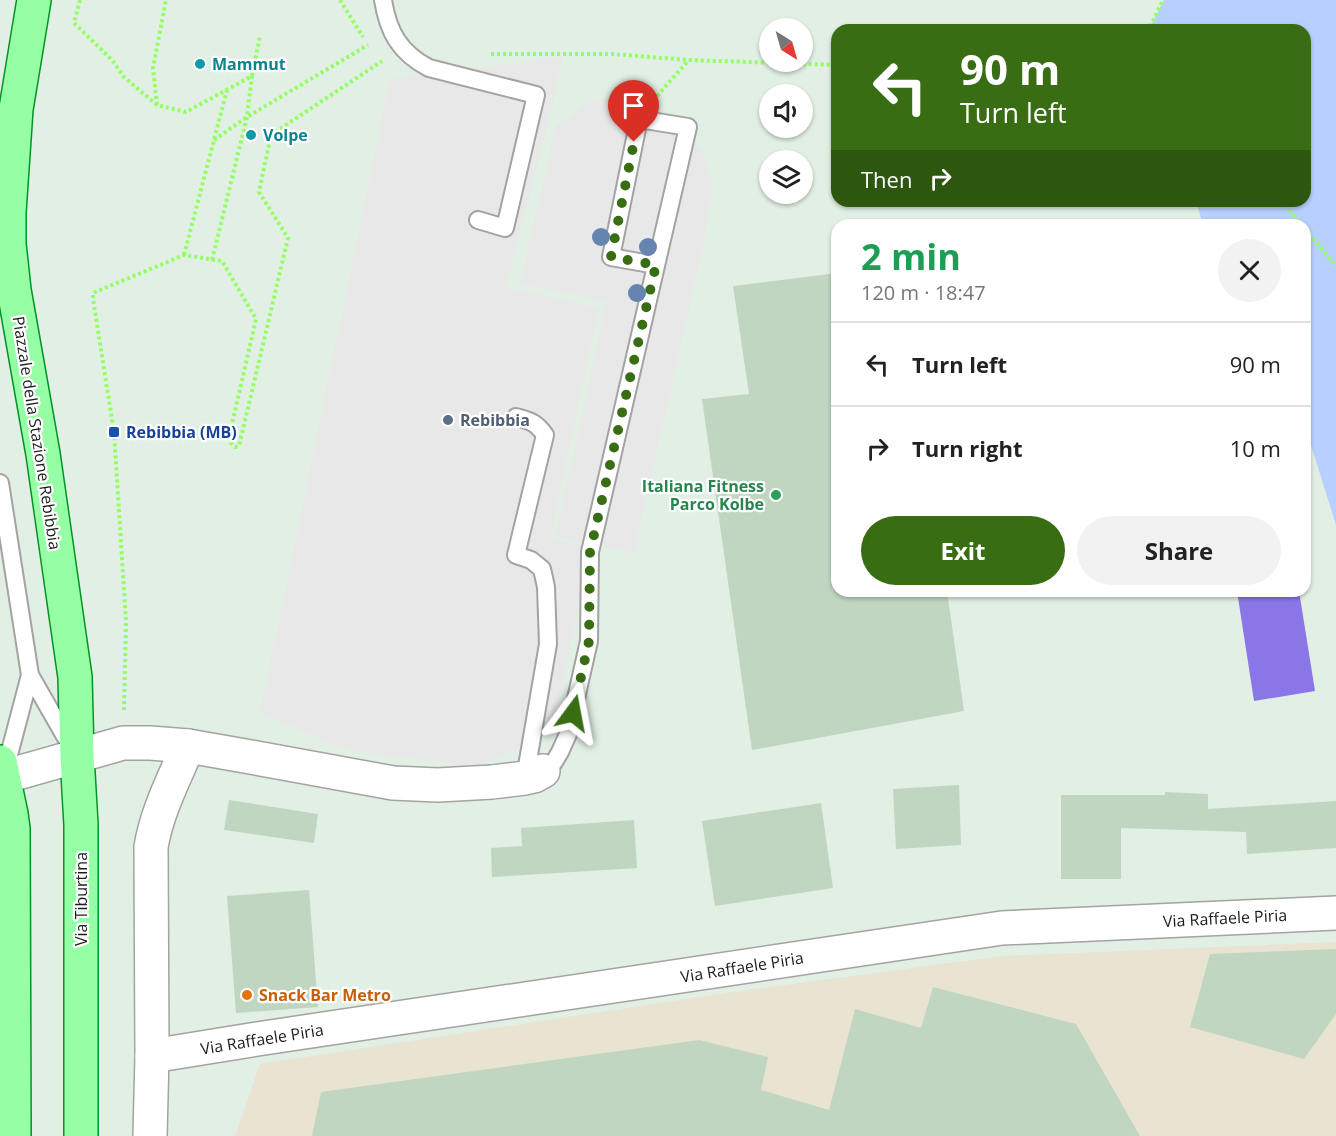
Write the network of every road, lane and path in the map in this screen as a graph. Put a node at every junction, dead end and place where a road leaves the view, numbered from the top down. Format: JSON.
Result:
{"nodes":[{"id":1,"x":34,"y":0,"type":"edge"},
{"id":2,"x":80,"y":0,"type":"edge"},
{"id":3,"x":166,"y":0,"type":"edge"},
{"id":4,"x":340,"y":0,"type":"edge"},
{"id":5,"x":383,"y":0,"type":"edge"},
{"id":6,"x":1163,"y":0,"type":"edge"},
{"id":7,"x":1151,"y":24,"type":"edge"},
{"id":8,"x":260,"y":36,"type":"dead end"},
{"id":9,"x":368,"y":45,"type":"junction"},
{"id":10,"x":402,"y":48,"type":"junction"},
{"id":11,"x":491,"y":54,"type":"dead end"},
{"id":12,"x":688,"y":60,"type":"junction"},
{"id":13,"x":380,"y":63,"type":"junction"},
{"id":14,"x":831,"y":65,"type":"edge"},
{"id":15,"x":252,"y":76,"type":"junction"},
{"id":16,"x":227,"y":89,"type":"junction"},
{"id":17,"x":653,"y":100,"type":"dead end"},
{"id":18,"x":157,"y":105,"type":"junction"},
{"id":19,"x":247,"y":117,"type":"junction"},
{"id":20,"x":214,"y":140,"type":"junction"},
{"id":21,"x":1286,"y":207,"type":"edge"},
{"id":22,"x":1297,"y":219,"type":"edge"},
{"id":23,"x":478,"y":220,"type":"dead end"},
{"id":24,"x":1311,"y":236,"type":"edge"},
{"id":25,"x":184,"y":255,"type":"junction"},
{"id":26,"x":212,"y":260,"type":"junction"},
{"id":27,"x":656,"y":265,"type":"junction"},
{"id":28,"x":1336,"y":266,"type":"edge"},
{"id":29,"x":516,"y":417,"type":"dead end"},
{"id":30,"x":0,"y":483,"type":"edge"},
{"id":31,"x":30,"y":675,"type":"junction"},
{"id":32,"x":123,"y":743,"type":"junction"},
{"id":33,"x":188,"y":746,"type":"junction"},
{"id":34,"x":76,"y":756,"type":"junction"},
{"id":35,"x":1,"y":773,"type":"edge"},
{"id":36,"x":534,"y":775,"type":"junction"},
{"id":37,"x":1336,"y":913,"type":"edge"},
{"id":38,"x":152,"y":1056,"type":"junction"},
{"id":39,"x":14,"y":1136,"type":"edge"},
{"id":40,"x":81,"y":1136,"type":"edge"},
{"id":41,"x":150,"y":1136,"type":"edge"}],
"edges":[{"from":1,"to":34,"type":"main road","name":"Piazzale della Stazione Rebibbia"},
{"from":2,"to":18,"type":"path"},
{"from":3,"to":18,"type":"path"},
{"from":4,"to":9,"type":"path"},
{"from":5,"to":10,"type":"lane"},
{"from":6,"to":7,"type":"path"},
{"from":8,"to":15,"type":"path"},
{"from":9,"to":13,"type":"path"},
{"from":9,"to":19,"type":"path"},
{"from":10,"to":13,"type":"path"},
{"from":10,"to":23,"type":"lane"},
{"from":11,"to":12,"type":"path"},
{"from":12,"to":14,"type":"path"},
{"from":12,"to":17,"type":"path"},
{"from":13,"to":26,"type":"path"},
{"from":15,"to":16,"type":"path"},
{"from":15,"to":19,"type":"path"},
{"from":16,"to":18,"type":"path"},
{"from":16,"to":20,"type":"path"},
{"from":19,"to":20,"type":"path"},
{"from":19,"to":26,"type":"path"},
{"from":20,"to":25,"type":"path"},
{"from":21,"to":22,"type":"path"},
{"from":24,"to":28,"type":"path"},
{"from":25,"to":26,"type":"path"},
{"from":25,"to":32,"type":"path"},
{"from":27,"to":27,"type":"lane"},
{"from":27,"to":36,"type":"lane"},
{"from":29,"to":36,"type":"lane"},
{"from":30,"to":31,"type":"lane","name":"Via Tiburtina"},
{"from":31,"to":34,"type":"lane","name":"Via Tiburtina"},
{"from":31,"to":35,"type":"lane","name":"Via Tiburtina"},
{"from":32,"to":33,"type":"street"},
{"from":32,"to":34,"type":"street"},
{"from":33,"to":36,"type":"street"},
{"from":33,"to":38,"type":"street"},
{"from":34,"to":35,"type":"street"},
{"from":34,"to":40,"type":"main road","name":"Via Tiburtina"},
{"from":35,"to":39,"type":"main road","name":"Via Tiburtina"},
{"from":37,"to":38,"type":"street","name":"Via Raffaele Piria"},
{"from":38,"to":41,"type":"street"}]}
